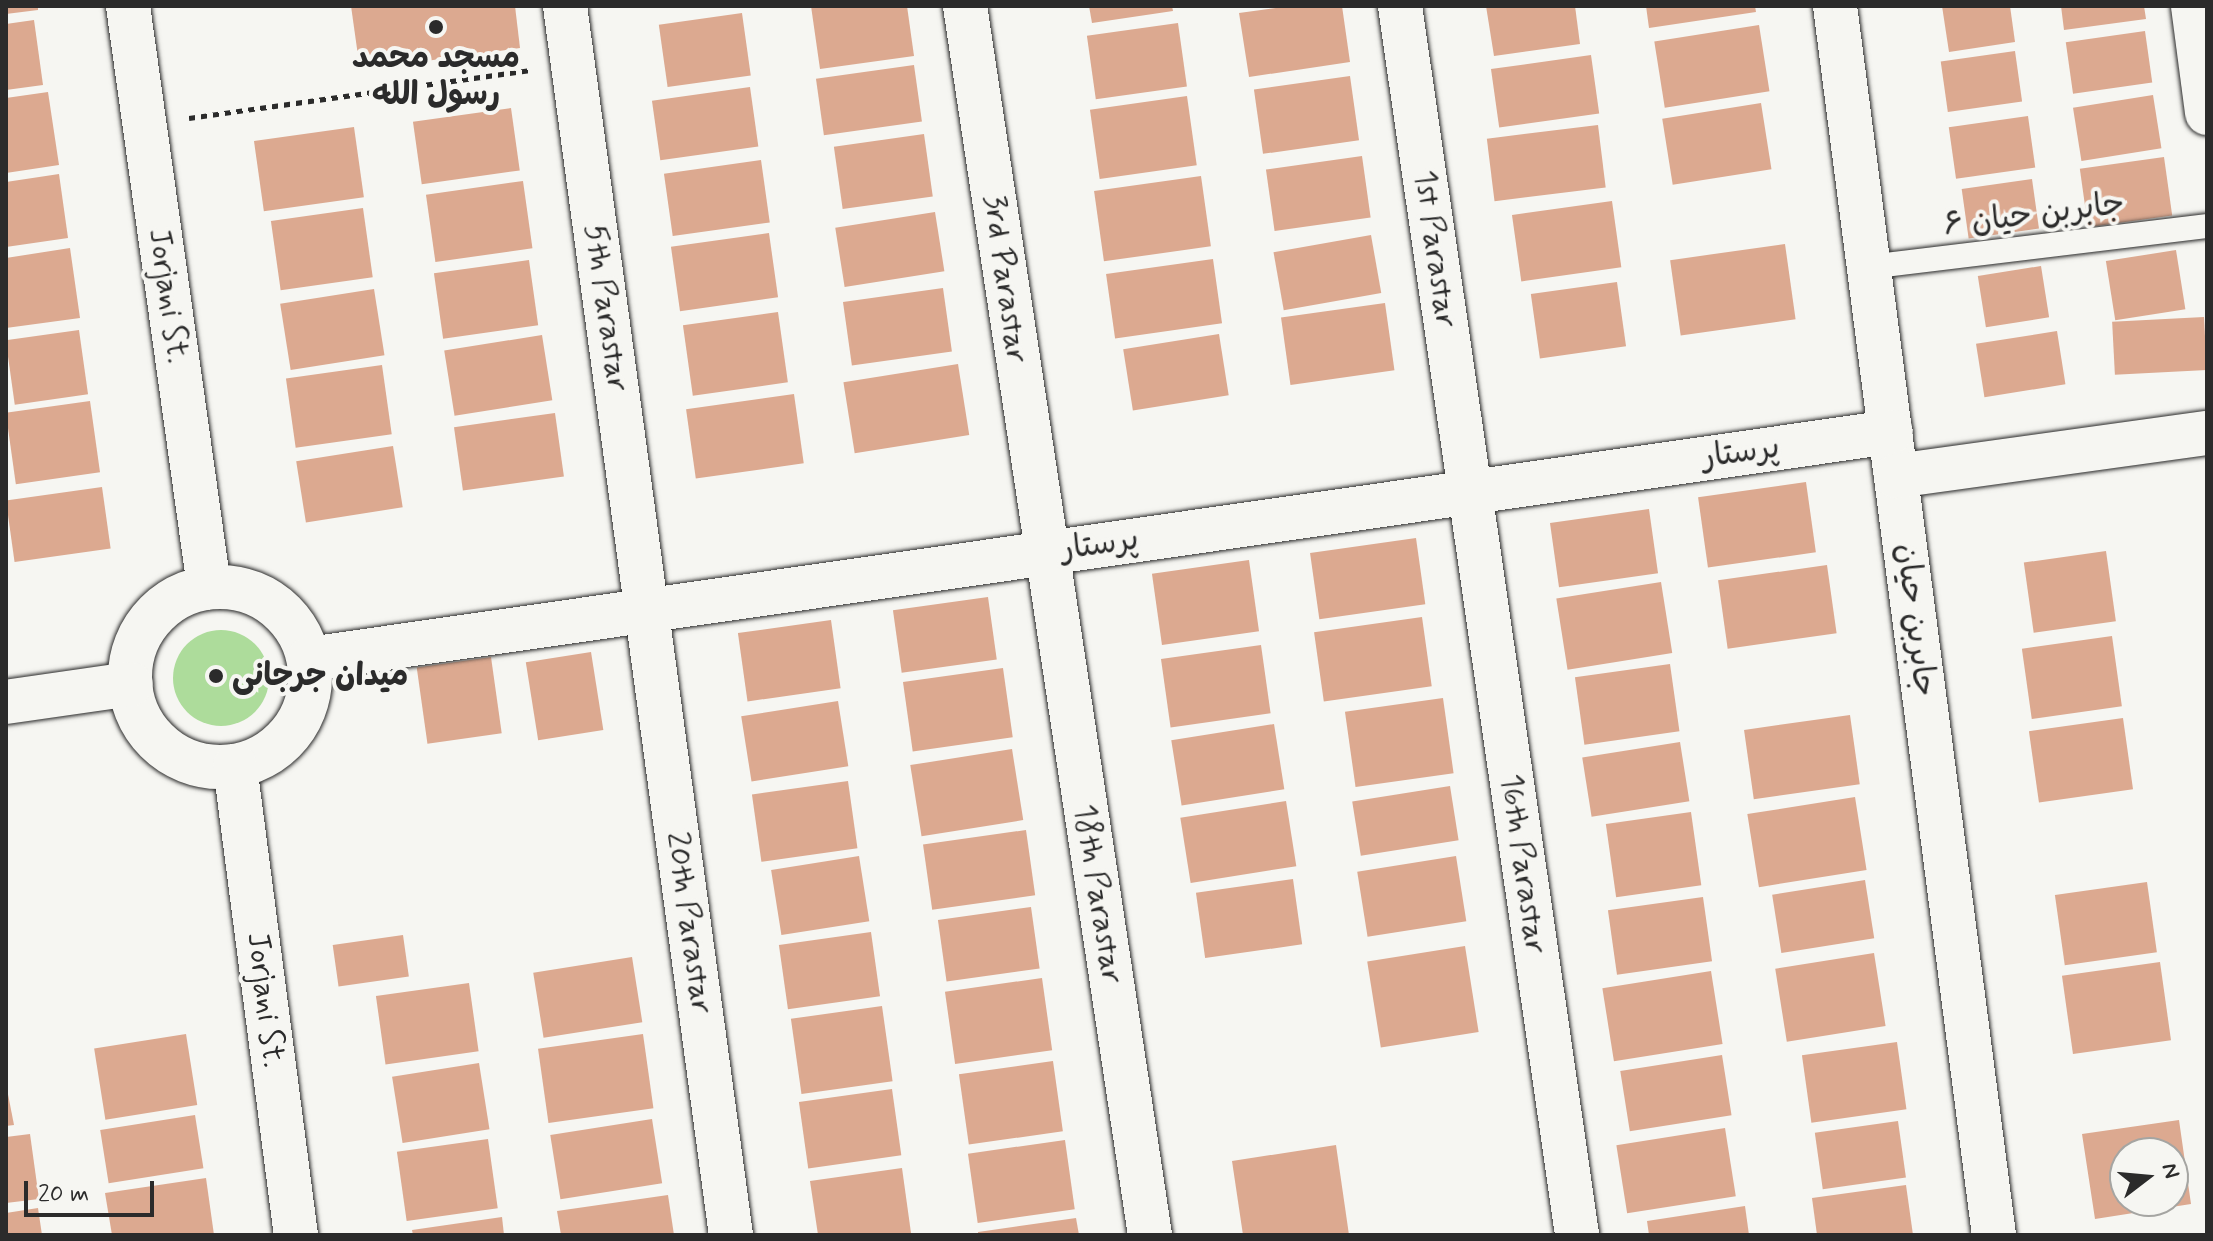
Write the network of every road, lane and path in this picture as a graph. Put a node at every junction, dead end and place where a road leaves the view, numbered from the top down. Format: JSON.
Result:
{"nodes":[{"id":1,"x":128,"y":6,"type":"edge"},
{"id":2,"x":565,"y":6,"type":"edge"},
{"id":3,"x":965,"y":6,"type":"edge"},
{"id":4,"x":1400,"y":6,"type":"edge"},
{"id":5,"x":1835,"y":6,"type":"edge"},
{"id":6,"x":2193,"y":6,"type":"edge"},
{"id":7,"x":573,"y":64,"type":"junction"},
{"id":8,"x":2207,"y":113,"type":"edge"},
{"id":9,"x":144,"y":124,"type":"junction"},
{"id":10,"x":2207,"y":226,"type":"edge"},
{"id":11,"x":1869,"y":267,"type":"junction"},
{"id":12,"x":1891,"y":432,"type":"junction"},
{"id":13,"x":2207,"y":433,"type":"edge"},
{"id":14,"x":1896,"y":476,"type":"junction"},
{"id":15,"x":1470,"y":492,"type":"junction"},
{"id":16,"x":1045,"y":553,"type":"junction"},
{"id":17,"x":209,"y":587,"type":"junction"},
{"id":18,"x":646,"y":610,"type":"junction"},
{"id":19,"x":309,"y":659,"type":"junction"},
{"id":20,"x":131,"y":684,"type":"junction"},
{"id":21,"x":6,"y":702,"type":"edge"},
{"id":22,"x":235,"y":766,"type":"junction"},
{"id":23,"x":296,"y":1235,"type":"edge"},
{"id":24,"x":731,"y":1235,"type":"edge"},
{"id":25,"x":1150,"y":1235,"type":"edge"},
{"id":26,"x":1577,"y":1235,"type":"edge"},
{"id":27,"x":1994,"y":1235,"type":"edge"}],
"edges":[{"from":1,"to":9,"type":"street","name":"Jorjani St."},
{"from":2,"to":7,"type":"street","name":"5th Parastar"},
{"from":3,"to":16,"type":"street","name":"3rd Parastar"},
{"from":4,"to":15,"type":"street","name":"1st Parastar"},
{"from":5,"to":11,"type":"street","name":"جابربن حیان"},
{"from":6,"to":8,"type":"street"},
{"from":7,"to":9,"type":"path"},
{"from":7,"to":18,"type":"street","name":"5th Parastar"},
{"from":9,"to":17,"type":"street","name":"Jorjani St."},
{"from":10,"to":11,"type":"lane","name":"جابربن حیان ۶"},
{"from":11,"to":12,"type":"street","name":"جابربن حیان"},
{"from":12,"to":14,"type":"street","name":"جابربن حیان"},
{"from":12,"to":15,"type":"street","name":"پرستار"},
{"from":13,"to":14,"type":"street"},
{"from":14,"to":27,"type":"street","name":"جابربن حیان"},
{"from":15,"to":16,"type":"street","name":"پرستار"},
{"from":15,"to":26,"type":"street","name":"16th Parastar"},
{"from":16,"to":18,"type":"street","name":"پرستار"},
{"from":16,"to":25,"type":"street","name":"18th Parastar"},
{"from":17,"to":19,"type":"street"},
{"from":17,"to":20,"type":"street"},
{"from":18,"to":19,"type":"street","name":"پرستار"},
{"from":18,"to":24,"type":"street","name":"20th Parastar"},
{"from":19,"to":22,"type":"street"},
{"from":20,"to":21,"type":"street"},
{"from":20,"to":22,"type":"street"},
{"from":22,"to":23,"type":"street","name":"Jorjani St."}]}
